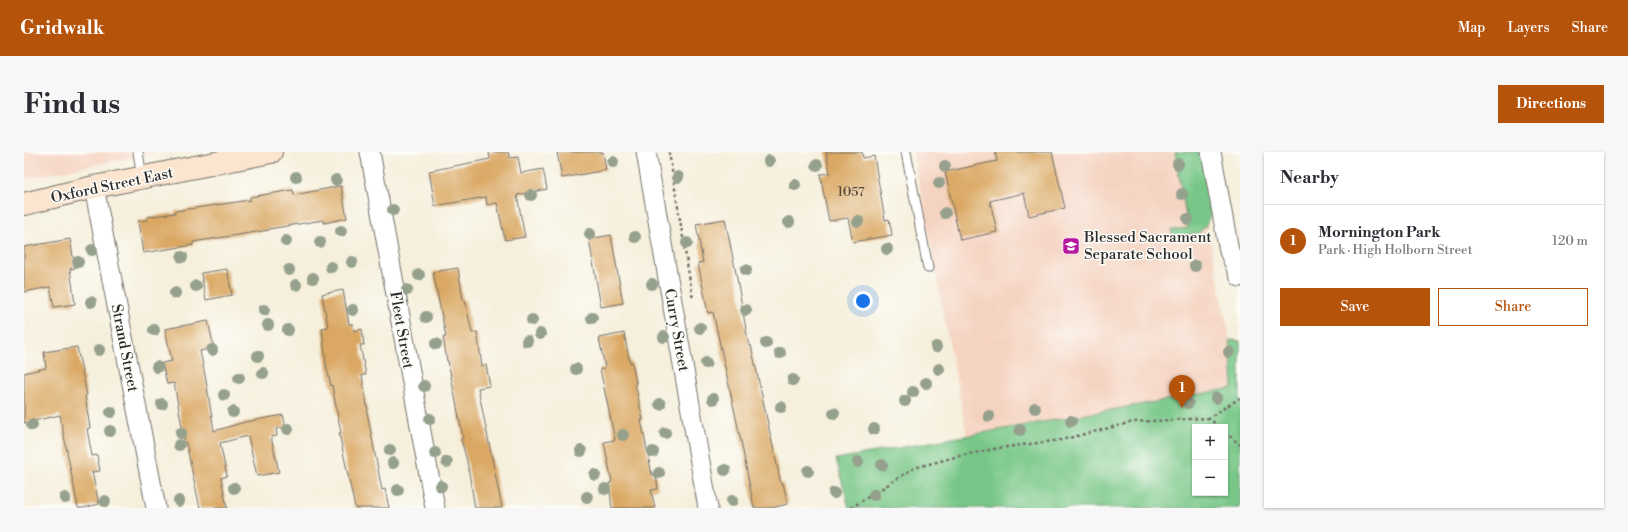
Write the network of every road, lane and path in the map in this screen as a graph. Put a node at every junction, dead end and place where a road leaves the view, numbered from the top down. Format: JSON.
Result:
{"nodes":[{"id":1,"x":138,"y":152,"type":"edge"},
{"id":2,"x":271,"y":152,"type":"edge"},
{"id":3,"x":370,"y":152,"type":"edge"},
{"id":4,"x":646,"y":152,"type":"edge"},
{"id":5,"x":906,"y":152,"type":"edge"},
{"id":6,"x":1212,"y":152,"type":"edge"},
{"id":7,"x":242,"y":155,"type":"edge"},
{"id":8,"x":142,"y":178,"type":"junction"},
{"id":9,"x":94,"y":188,"type":"junction"},
{"id":10,"x":24,"y":204,"type":"edge"},
{"id":11,"x":928,"y":268,"type":"dead end"},
{"id":12,"x":1240,"y":277,"type":"edge"},
{"id":13,"x":1240,"y":398,"type":"edge"},
{"id":14,"x":1209,"y":418,"type":"junction"},
{"id":15,"x":1216,"y":424,"type":"edge"},
{"id":16,"x":1228,"y":435,"type":"edge"},
{"id":17,"x":1240,"y":445,"type":"edge"},
{"id":18,"x":156,"y":508,"type":"edge"},
{"id":19,"x":435,"y":508,"type":"edge"},
{"id":20,"x":708,"y":508,"type":"edge"},
{"id":21,"x":851,"y":508,"type":"edge"}],
"edges":[{"from":1,"to":8,"type":"lane"},
{"from":2,"to":7,"type":"main road","name":"Oxford Street East"},
{"from":3,"to":19,"type":"street","name":"Fleet Street"},
{"from":4,"to":20,"type":"street","name":"Curry Street"},
{"from":5,"to":11,"type":"lane"},
{"from":6,"to":12,"type":"street"},
{"from":7,"to":8,"type":"main road","name":"Oxford Street East"},
{"from":8,"to":9,"type":"main road","name":"Oxford Street East"},
{"from":9,"to":10,"type":"main road","name":"Oxford Street East"},
{"from":9,"to":18,"type":"street","name":"Strand Street"},
{"from":13,"to":14,"type":"path"},
{"from":14,"to":15,"type":"path"},
{"from":14,"to":21,"type":"path"},
{"from":16,"to":17,"type":"path"}]}
